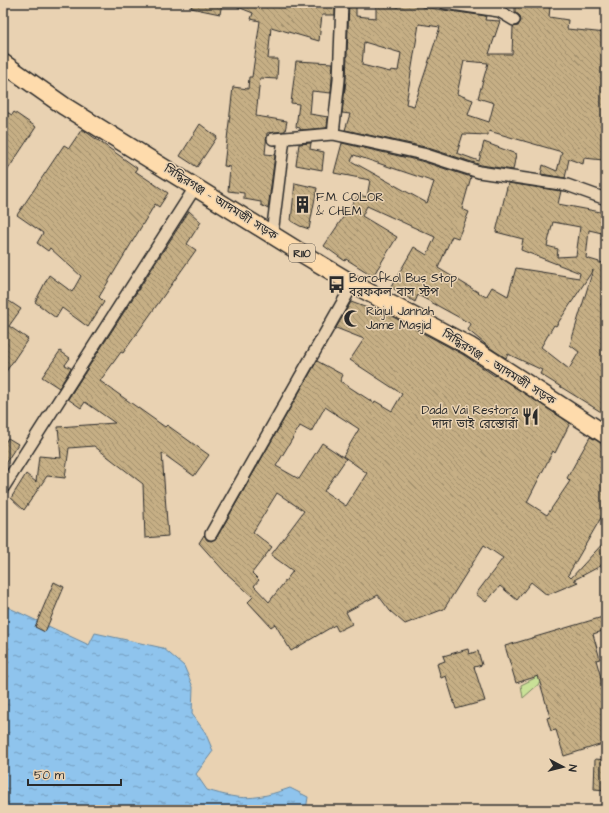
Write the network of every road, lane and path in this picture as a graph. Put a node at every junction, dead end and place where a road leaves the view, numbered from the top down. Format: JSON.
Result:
{"nodes":[{"id":1,"x":342,"y":3,"type":"edge"},
{"id":2,"x":445,"y":3,"type":"edge"},
{"id":3,"x":514,"y":20,"type":"dead end"},
{"id":4,"x":3,"y":63,"type":"edge"},
{"id":5,"x":333,"y":134,"type":"junction"},
{"id":6,"x":284,"y":138,"type":"junction"},
{"id":7,"x":273,"y":139,"type":"dead end"},
{"id":8,"x":196,"y":186,"type":"junction"},
{"id":9,"x":606,"y":199,"type":"edge"},
{"id":10,"x":272,"y":234,"type":"junction"},
{"id":11,"x":353,"y":284,"type":"junction"},
{"id":12,"x":606,"y":435,"type":"edge"},
{"id":13,"x":3,"y":488,"type":"edge"},
{"id":14,"x":211,"y":534,"type":"dead end"}],
"edges":[{"from":1,"to":5,"type":"street"},
{"from":2,"to":3,"type":"street"},
{"from":4,"to":8,"type":"main road","name":"সিদ্ধিরগঞ্জ - আদমজী সড়ক","number":"R110"},
{"from":5,"to":6,"type":"street"},
{"from":5,"to":9,"type":"street"},
{"from":6,"to":7,"type":"street"},
{"from":6,"to":10,"type":"street"},
{"from":8,"to":10,"type":"main road","name":"সিদ্ধিরগঞ্জ - আদমজী সড়ক","number":"R110"},
{"from":8,"to":13,"type":"street"},
{"from":10,"to":11,"type":"main road","name":"সিদ্ধিরগঞ্জ - আদমজী সড়ক","number":"R110"},
{"from":11,"to":12,"type":"main road","name":"সিদ্ধিরগঞ্জ - আদমজী সড়ক","number":"R110"},
{"from":11,"to":14,"type":"street"}]}
